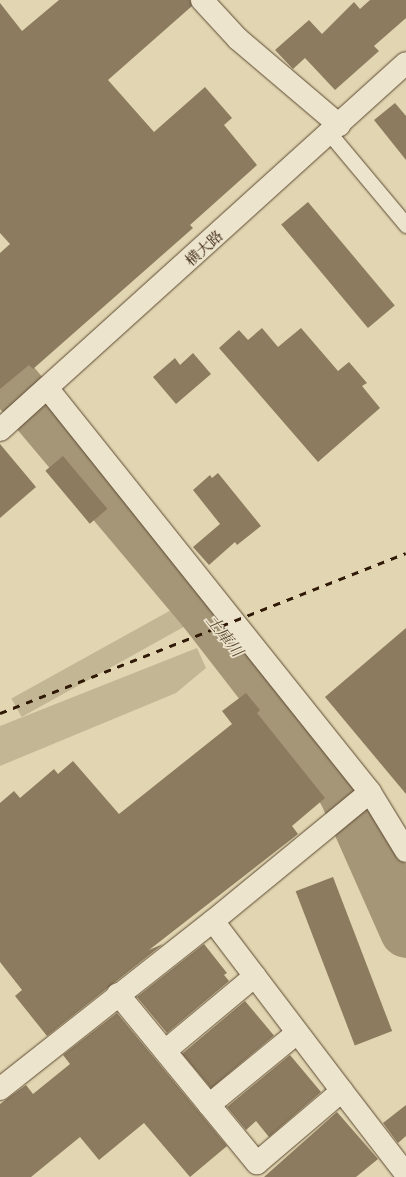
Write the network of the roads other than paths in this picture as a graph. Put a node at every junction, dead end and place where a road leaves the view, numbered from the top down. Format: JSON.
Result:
{"nodes":[{"id":1,"x":202,"y":0,"type":"edge"},
{"id":2,"x":406,"y":63,"type":"edge"},
{"id":3,"x":335,"y":130,"type":"junction"},
{"id":4,"x":406,"y":225,"type":"edge"},
{"id":5,"x":36,"y":399,"type":"junction"},
{"id":6,"x":0,"y":430,"type":"edge"},
{"id":7,"x":358,"y":802,"type":"junction"},
{"id":8,"x":406,"y":851,"type":"edge"},
{"id":9,"x":213,"y":921,"type":"junction"},
{"id":10,"x":255,"y":976,"type":"junction"},
{"id":11,"x":118,"y":994,"type":"junction"},
{"id":12,"x":297,"y":1033,"type":"junction"},
{"id":13,"x":165,"y":1051,"type":"junction"},
{"id":14,"x":0,"y":1088,"type":"edge"},
{"id":15,"x":342,"y":1091,"type":"junction"},
{"id":16,"x":209,"y":1105,"type":"junction"},
{"id":17,"x":258,"y":1170,"type":"edge"},
{"id":18,"x":406,"y":1174,"type":"edge"}],
"edges":[{"from":1,"to":3,"type":"street"},
{"from":2,"to":3,"type":"street","name":"横大路"},
{"from":3,"to":4,"type":"lane"},
{"from":3,"to":5,"type":"street","name":"横大路"},
{"from":5,"to":6,"type":"street","name":"横大路"},
{"from":5,"to":7,"type":"street"},
{"from":7,"to":8,"type":"street"},
{"from":7,"to":9,"type":"street"},
{"from":9,"to":10,"type":"street"},
{"from":9,"to":11,"type":"street"},
{"from":10,"to":12,"type":"street"},
{"from":10,"to":13,"type":"street"},
{"from":11,"to":13,"type":"street"},
{"from":11,"to":14,"type":"street"},
{"from":12,"to":15,"type":"street"},
{"from":12,"to":16,"type":"street"},
{"from":13,"to":16,"type":"street"},
{"from":15,"to":17,"type":"street"},
{"from":15,"to":18,"type":"street"},
{"from":16,"to":17,"type":"street"}]}
